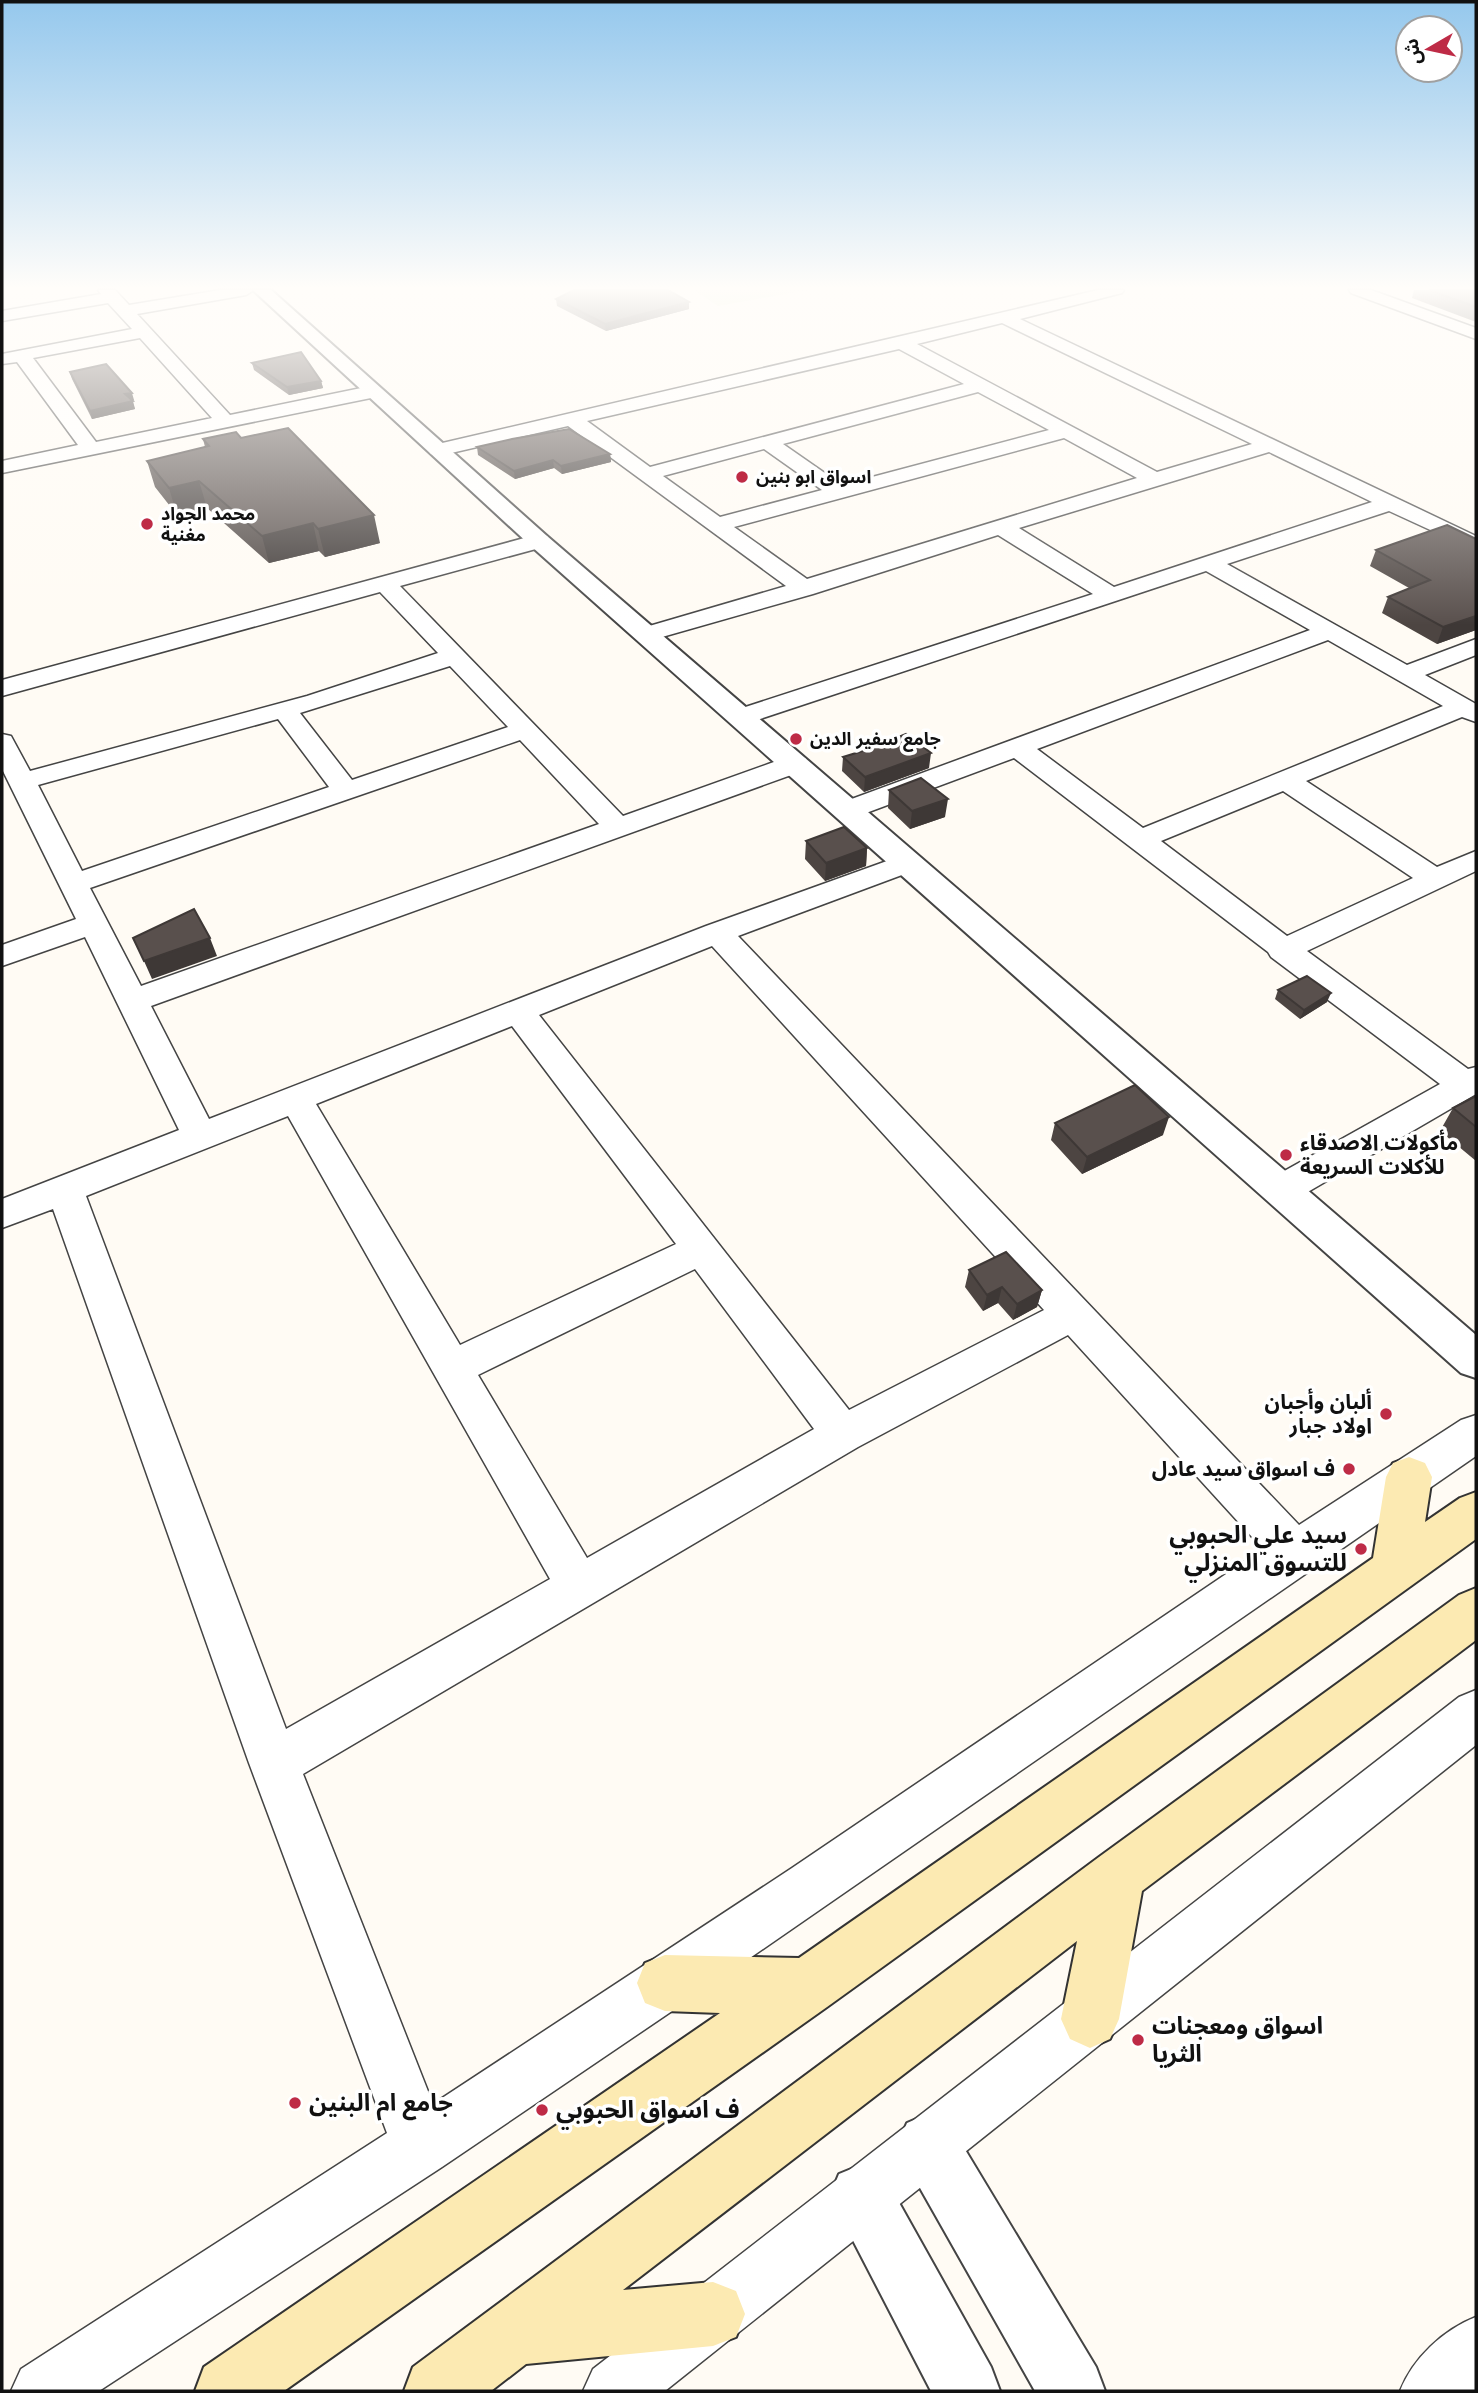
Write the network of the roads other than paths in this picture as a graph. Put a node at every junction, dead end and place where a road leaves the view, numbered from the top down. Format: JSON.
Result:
{"nodes":[{"id":1,"x":50,"y":402,"type":"edge"},
{"id":2,"x":207,"y":402,"type":"edge"},
{"id":3,"x":322,"y":402,"type":"edge"},
{"id":4,"x":382,"y":402,"type":"edge"},
{"id":5,"x":647,"y":402,"type":"edge"},
{"id":6,"x":921,"y":402,"type":"edge"},
{"id":7,"x":1011,"y":402,"type":"edge"},
{"id":8,"x":1180,"y":402,"type":"edge"},
{"id":9,"x":572,"y":420,"type":"junction"},
{"id":10,"x":225,"y":421,"type":"junction"},
{"id":11,"x":1065,"y":432,"type":"junction"},
{"id":12,"x":770,"y":443,"type":"junction"},
{"id":13,"x":1271,"y":445,"type":"junction"},
{"id":14,"x":91,"y":449,"type":"junction"},
{"id":15,"x":438,"y":450,"type":"junction"},
{"id":16,"x":2,"y":467,"type":"edge"},
{"id":17,"x":647,"y":474,"type":"junction"},
{"id":18,"x":1154,"y":479,"type":"junction"},
{"id":19,"x":838,"y":492,"type":"junction"},
{"id":20,"x":1391,"y":503,"type":"junction"},
{"id":21,"x":718,"y":525,"type":"junction"},
{"id":22,"x":1002,"y":527,"type":"junction"},
{"id":23,"x":539,"y":541,"type":"junction"},
{"id":24,"x":1476,"y":544,"type":"edge"},
{"id":25,"x":1210,"y":564,"type":"junction"},
{"id":26,"x":384,"y":583,"type":"junction"},
{"id":27,"x":805,"y":589,"type":"junction"},
{"id":28,"x":1113,"y":596,"type":"junction"},
{"id":29,"x":1330,"y":631,"type":"junction"},
{"id":30,"x":648,"y":634,"type":"junction"},
{"id":31,"x":1476,"y":646,"type":"edge"},
{"id":32,"x":455,"y":656,"type":"junction"},
{"id":33,"x":1406,"y":674,"type":"junction"},
{"id":34,"x":2,"y":688,"type":"edge"},
{"id":35,"x":283,"y":708,"type":"junction"},
{"id":36,"x":1470,"y":710,"type":"edge"},
{"id":37,"x":742,"y":717,"type":"junction"},
{"id":38,"x":525,"y":730,"type":"junction"},
{"id":39,"x":2,"y":741,"type":"edge"},
{"id":40,"x":1017,"y":747,"type":"junction"},
{"id":41,"x":795,"y":764,"type":"junction"},
{"id":42,"x":1285,"y":780,"type":"junction"},
{"id":43,"x":23,"y":781,"type":"junction"},
{"id":44,"x":346,"y":791,"type":"junction"},
{"id":45,"x":848,"y":810,"type":"junction"},
{"id":46,"x":618,"y":827,"type":"junction"},
{"id":47,"x":1141,"y":839,"type":"junction"},
{"id":48,"x":1476,"y":860,"type":"edge"},
{"id":49,"x":908,"y":863,"type":"junction"},
{"id":50,"x":1434,"y":880,"type":"junction"},
{"id":51,"x":73,"y":884,"type":"junction"},
{"id":52,"x":94,"y":923,"type":"junction"},
{"id":53,"x":717,"y":933,"type":"junction"},
{"id":54,"x":1282,"y":950,"type":"junction"},
{"id":55,"x":2,"y":956,"type":"edge"},
{"id":56,"x":132,"y":1002,"type":"junction"},
{"id":57,"x":518,"y":1012,"type":"junction"},
{"id":58,"x":1471,"y":1082,"type":"edge"},
{"id":59,"x":296,"y":1098,"type":"junction"},
{"id":60,"x":200,"y":1136,"type":"junction"},
{"id":61,"x":65,"y":1190,"type":"junction"},
{"id":62,"x":1282,"y":1190,"type":"junction"},
{"id":63,"x":2,"y":1214,"type":"edge"},
{"id":64,"x":701,"y":1249,"type":"junction"},
{"id":65,"x":1072,"y":1314,"type":"junction"},
{"id":66,"x":1476,"y":1360,"type":"edge"},
{"id":67,"x":452,"y":1368,"type":"junction"},
{"id":68,"x":1476,"y":1433,"type":"edge"},
{"id":69,"x":843,"y":1434,"type":"junction"},
{"id":70,"x":1409,"y":1477,"type":"junction"},
{"id":71,"x":1476,"y":1513,"type":"edge"},
{"id":72,"x":1295,"y":1552,"type":"junction"},
{"id":73,"x":1395,"y":1571,"type":"junction"},
{"id":74,"x":579,"y":1587,"type":"junction"},
{"id":75,"x":1476,"y":1611,"type":"edge"},
{"id":76,"x":1476,"y":1714,"type":"edge"},
{"id":77,"x":274,"y":1763,"type":"junction"},
{"id":78,"x":1118,"y":1876,"type":"junction"},
{"id":79,"x":665,"y":1983,"type":"junction"},
{"id":80,"x":807,"y":1987,"type":"junction"},
{"id":81,"x":1090,"y":2019,"type":"junction"},
{"id":82,"x":928,"y":2144,"type":"junction"},
{"id":83,"x":421,"y":2146,"type":"junction"},
{"id":84,"x":861,"y":2196,"type":"junction"},
{"id":85,"x":713,"y":2314,"type":"junction"},
{"id":86,"x":514,"y":2333,"type":"junction"},
{"id":87,"x":1476,"y":2347,"type":"edge"},
{"id":88,"x":43,"y":2391,"type":"edge"},
{"id":89,"x":228,"y":2391,"type":"edge"},
{"id":90,"x":436,"y":2391,"type":"edge"},
{"id":91,"x":615,"y":2391,"type":"edge"},
{"id":92,"x":967,"y":2391,"type":"edge"},
{"id":93,"x":1072,"y":2391,"type":"edge"},
{"id":94,"x":1432,"y":2391,"type":"edge"}],
"edges":[{"from":1,"to":14,"type":"street"},
{"from":2,"to":10,"type":"street"},
{"from":3,"to":10,"type":"street"},
{"from":4,"to":15,"type":"street"},
{"from":5,"to":9,"type":"street"},
{"from":6,"to":12,"type":"street"},
{"from":7,"to":11,"type":"street"},
{"from":8,"to":13,"type":"street"},
{"from":9,"to":15,"type":"street"},
{"from":9,"to":17,"type":"street"},
{"from":10,"to":14,"type":"street"},
{"from":11,"to":18,"type":"street"},
{"from":11,"to":19,"type":"street"},
{"from":12,"to":17,"type":"street"},
{"from":12,"to":19,"type":"street"},
{"from":13,"to":18,"type":"street"},
{"from":13,"to":20,"type":"street"},
{"from":14,"to":16,"type":"street"},
{"from":15,"to":23,"type":"street"},
{"from":17,"to":21,"type":"street"},
{"from":18,"to":22,"type":"street"},
{"from":19,"to":21,"type":"street"},
{"from":20,"to":24,"type":"street"},
{"from":20,"to":25,"type":"street"},
{"from":21,"to":27,"type":"street"},
{"from":22,"to":27,"type":"street"},
{"from":22,"to":28,"type":"street"},
{"from":23,"to":26,"type":"street"},
{"from":23,"to":30,"type":"street"},
{"from":25,"to":28,"type":"street"},
{"from":25,"to":29,"type":"street"},
{"from":26,"to":32,"type":"street"},
{"from":26,"to":34,"type":"street"},
{"from":27,"to":30,"type":"street"},
{"from":28,"to":37,"type":"street"},
{"from":29,"to":33,"type":"street"},
{"from":29,"to":40,"type":"street"},
{"from":30,"to":37,"type":"street"},
{"from":31,"to":33,"type":"street"},
{"from":32,"to":35,"type":"street"},
{"from":32,"to":38,"type":"street"},
{"from":33,"to":36,"type":"street"},
{"from":35,"to":43,"type":"street"},
{"from":35,"to":44,"type":"street"},
{"from":36,"to":42,"type":"street"},
{"from":37,"to":41,"type":"street"},
{"from":38,"to":44,"type":"street"},
{"from":38,"to":46,"type":"street"},
{"from":39,"to":43,"type":"street"},
{"from":40,"to":45,"type":"street"},
{"from":40,"to":47,"type":"street"},
{"from":41,"to":45,"type":"street"},
{"from":41,"to":46,"type":"street"},
{"from":42,"to":47,"type":"street"},
{"from":42,"to":50,"type":"street"},
{"from":43,"to":51,"type":"street"},
{"from":44,"to":51,"type":"street"},
{"from":45,"to":49,"type":"street"},
{"from":46,"to":56,"type":"street"},
{"from":47,"to":54,"type":"street"},
{"from":48,"to":50,"type":"street"},
{"from":49,"to":53,"type":"street"},
{"from":49,"to":62,"type":"street"},
{"from":50,"to":54,"type":"street"},
{"from":51,"to":52,"type":"street"},
{"from":52,"to":55,"type":"street"},
{"from":52,"to":56,"type":"street"},
{"from":53,"to":57,"type":"street"},
{"from":53,"to":65,"type":"street"},
{"from":54,"to":58,"type":"street"},
{"from":56,"to":60,"type":"street"},
{"from":57,"to":59,"type":"street"},
{"from":57,"to":64,"type":"street"},
{"from":58,"to":62,"type":"street"},
{"from":59,"to":60,"type":"street"},
{"from":59,"to":67,"type":"street"},
{"from":60,"to":61,"type":"street"},
{"from":61,"to":63,"type":"street"},
{"from":61,"to":77,"type":"street"},
{"from":62,"to":66,"type":"street"},
{"from":64,"to":67,"type":"street"},
{"from":64,"to":69,"type":"street"},
{"from":65,"to":69,"type":"street"},
{"from":65,"to":72,"type":"street"},
{"from":67,"to":74,"type":"street"},
{"from":68,"to":70,"type":"street"},
{"from":69,"to":74,"type":"street"},
{"from":70,"to":72,"type":"street"},
{"from":70,"to":73,"type":"main road"},
{"from":71,"to":73,"type":"main road"},
{"from":72,"to":79,"type":"street"},
{"from":73,"to":80,"type":"main road"},
{"from":74,"to":77,"type":"street"},
{"from":75,"to":78,"type":"main road"},
{"from":76,"to":81,"type":"street"},
{"from":77,"to":83,"type":"street"},
{"from":78,"to":81,"type":"main road"},
{"from":78,"to":86,"type":"main road"},
{"from":79,"to":80,"type":"main road"},
{"from":79,"to":83,"type":"street"},
{"from":80,"to":89,"type":"main road"},
{"from":81,"to":82,"type":"street"},
{"from":82,"to":84,"type":"street"},
{"from":82,"to":93,"type":"street"},
{"from":83,"to":88,"type":"street"},
{"from":84,"to":85,"type":"street"},
{"from":84,"to":92,"type":"street"},
{"from":85,"to":86,"type":"main road"},
{"from":85,"to":91,"type":"street"},
{"from":86,"to":90,"type":"main road"},
{"from":87,"to":94,"type":"street"}]}
